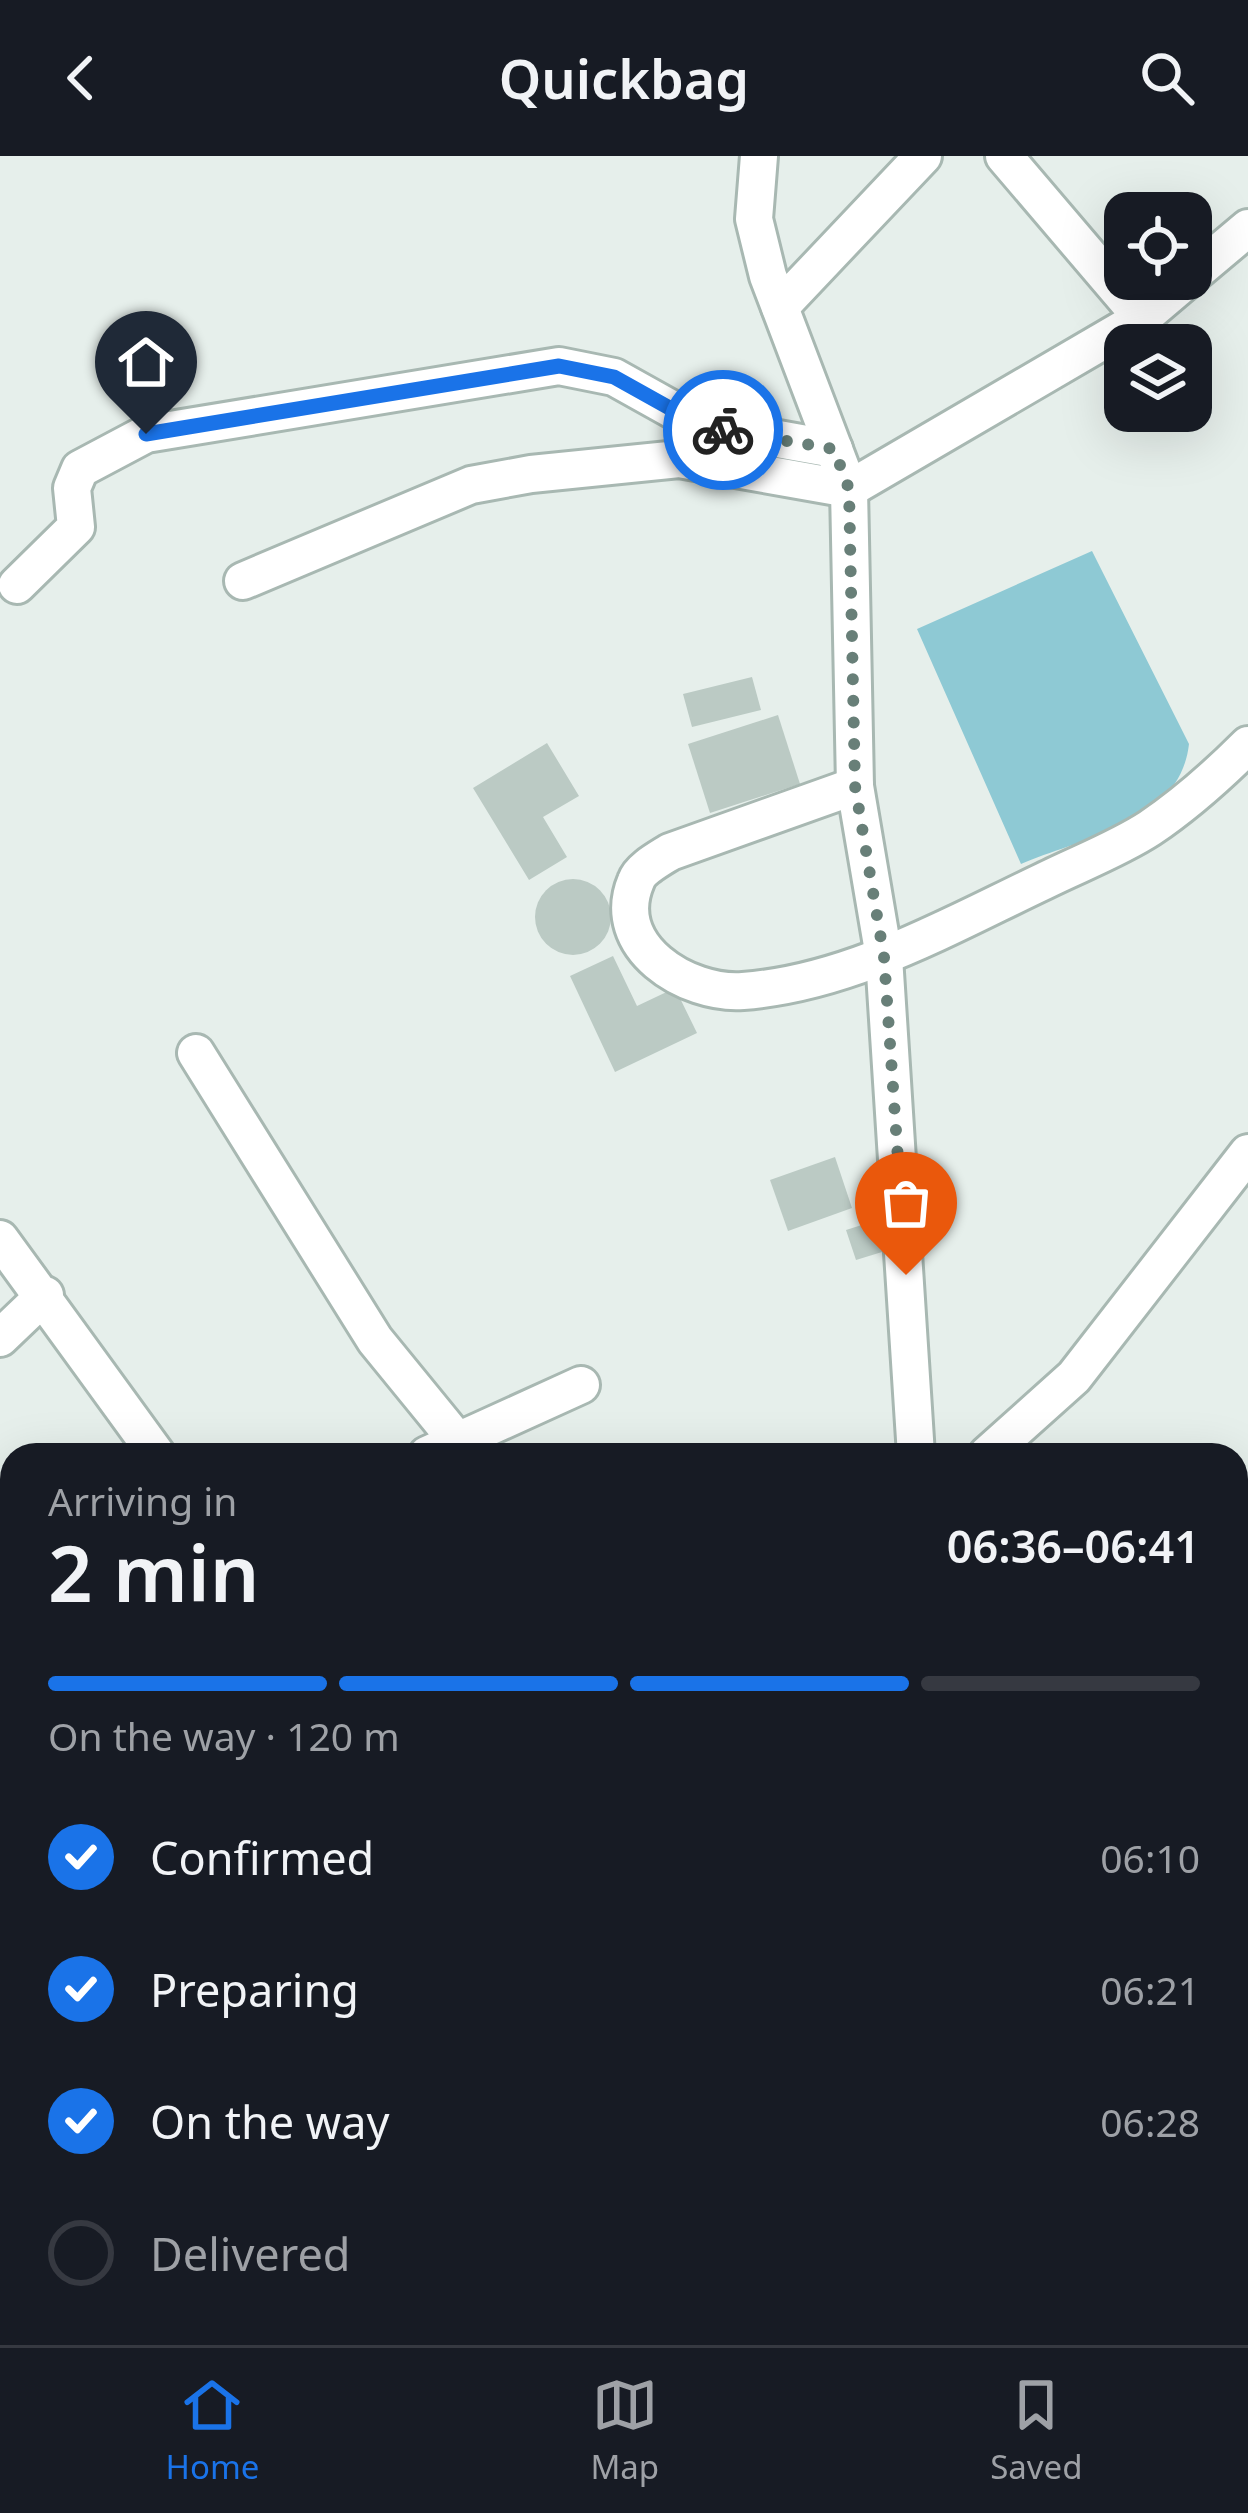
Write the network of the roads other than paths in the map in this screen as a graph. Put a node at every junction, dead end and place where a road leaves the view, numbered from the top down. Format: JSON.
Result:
{"nodes":[{"id":1,"x":759,"y":156,"type":"edge"},
{"id":2,"x":923,"y":156,"type":"edge"},
{"id":3,"x":1004,"y":156,"type":"edge"},
{"id":4,"x":1248,"y":228,"type":"edge"},
{"id":5,"x":1212,"y":259,"type":"edge"},
{"id":6,"x":1164,"y":300,"type":"edge"},
{"id":7,"x":780,"y":307,"type":"junction"},
{"id":8,"x":1142,"y":318,"type":"junction"},
{"id":9,"x":834,"y":449,"type":"junction"},
{"id":10,"x":849,"y":489,"type":"junction"},
{"id":11,"x":6,"y":580,"type":"edge"},
{"id":12,"x":242,"y":581,"type":"dead end"},
{"id":13,"x":1248,"y":745,"type":"edge"},
{"id":14,"x":855,"y":786,"type":"junction"},
{"id":15,"x":884,"y":957,"type":"junction"},
{"id":16,"x":196,"y":1053,"type":"dead end"},
{"id":17,"x":1248,"y":1153,"type":"edge"},
{"id":18,"x":0,"y":1239,"type":"edge"},
{"id":19,"x":44,"y":1295,"type":"junction"},
{"id":20,"x":0,"y":1338,"type":"edge"},
{"id":21,"x":580,"y":1385,"type":"dead end"},
{"id":22,"x":149,"y":1443,"type":"edge"},
{"id":23,"x":439,"y":1443,"type":"edge"},
{"id":24,"x":448,"y":1443,"type":"edge"},
{"id":25,"x":915,"y":1443,"type":"edge"},
{"id":26,"x":1000,"y":1443,"type":"edge"}],
"edges":[{"from":1,"to":7,"type":"street"},
{"from":2,"to":7,"type":"street"},
{"from":3,"to":8,"type":"street"},
{"from":4,"to":5,"type":"street"},
{"from":6,"to":8,"type":"street"},
{"from":7,"to":9,"type":"street"},
{"from":8,"to":10,"type":"street"},
{"from":9,"to":10,"type":"street"},
{"from":9,"to":11,"type":"street"},
{"from":10,"to":12,"type":"street"},
{"from":10,"to":14,"type":"street"},
{"from":13,"to":15,"type":"street"},
{"from":14,"to":15,"type":"street"},
{"from":14,"to":15,"type":"street"},
{"from":15,"to":25,"type":"street"},
{"from":16,"to":23,"type":"street"},
{"from":17,"to":26,"type":"street"},
{"from":18,"to":19,"type":"street"},
{"from":19,"to":20,"type":"street"},
{"from":19,"to":22,"type":"street"},
{"from":21,"to":24,"type":"street"}]}
